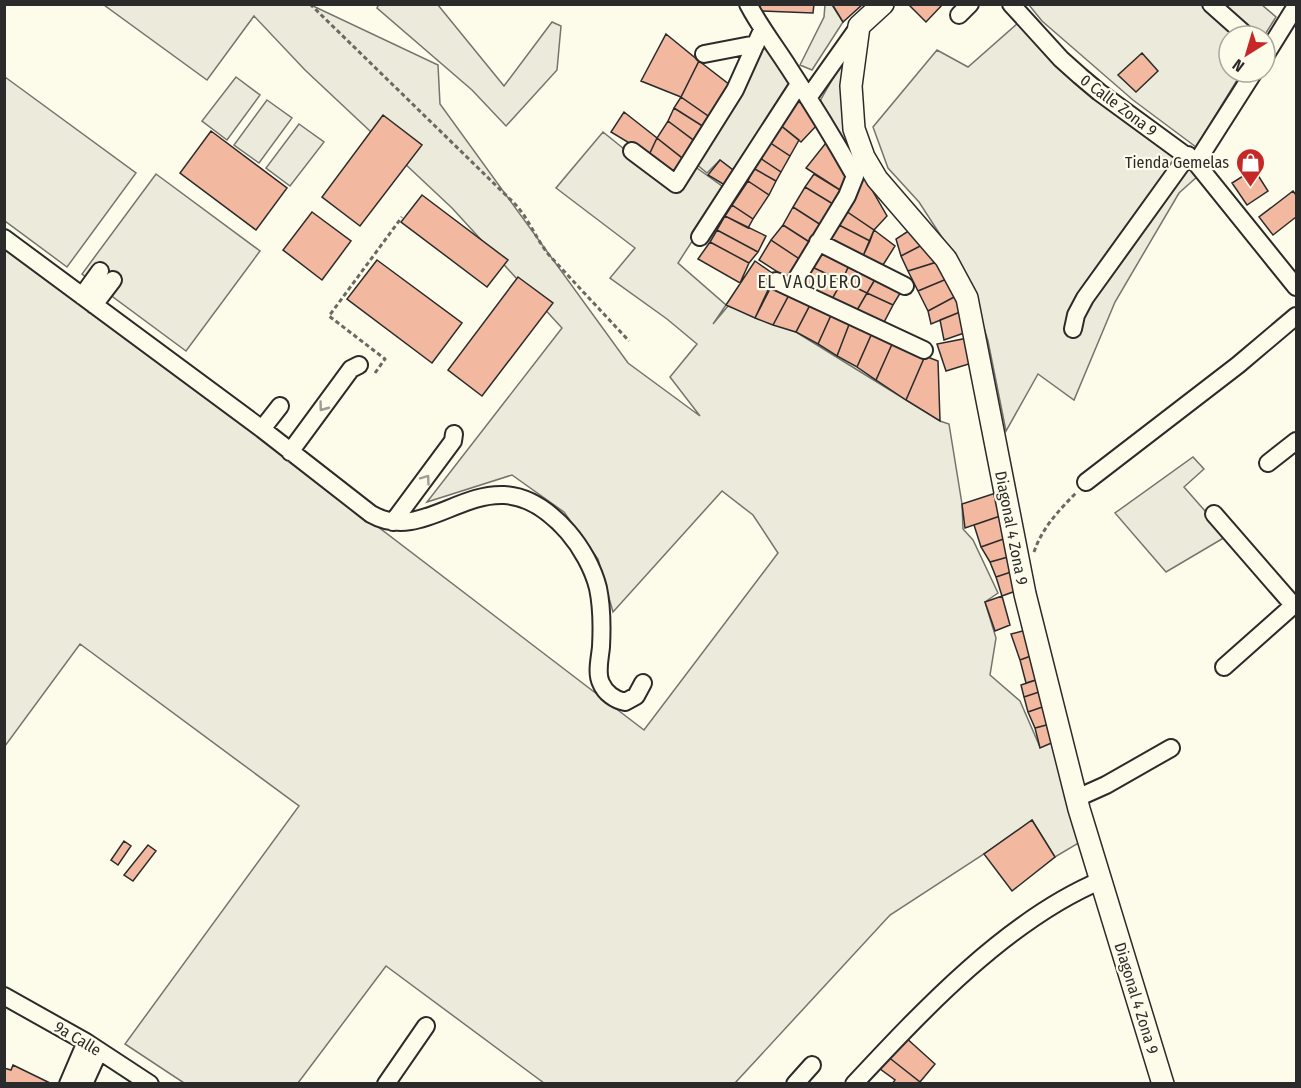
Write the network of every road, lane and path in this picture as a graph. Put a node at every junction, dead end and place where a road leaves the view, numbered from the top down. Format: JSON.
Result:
{"nodes":[{"id":1,"x":310,"y":4,"type":"edge"},
{"id":2,"x":748,"y":4,"type":"edge"},
{"id":3,"x":883,"y":4,"type":"edge"},
{"id":4,"x":1011,"y":4,"type":"edge"},
{"id":5,"x":1211,"y":4,"type":"edge"},
{"id":6,"x":1296,"y":6,"type":"edge"},
{"id":7,"x":1234,"y":24,"type":"edge"},
{"id":8,"x":859,"y":26,"type":"junction"},
{"id":9,"x":1277,"y":36,"type":"edge"},
{"id":10,"x":759,"y":37,"type":"junction"},
{"id":11,"x":704,"y":54,"type":"dead end"},
{"id":12,"x":1245,"y":84,"type":"edge"},
{"id":13,"x":803,"y":91,"type":"junction"},
{"id":14,"x":632,"y":151,"type":"dead end"},
{"id":15,"x":1192,"y":159,"type":"junction"},
{"id":16,"x":402,"y":217,"type":"dead end"},
{"id":17,"x":700,"y":237,"type":"dead end"},
{"id":18,"x":4,"y":238,"type":"edge"},
{"id":19,"x":818,"y":242,"type":"junction"},
{"id":20,"x":106,"y":276,"type":"dead end"},
{"id":21,"x":905,"y":286,"type":"dead end"},
{"id":22,"x":1296,"y":288,"type":"edge"},
{"id":23,"x":88,"y":300,"type":"junction"},
{"id":24,"x":1296,"y":316,"type":"edge"},
{"id":25,"x":1073,"y":329,"type":"dead end"},
{"id":26,"x":629,"y":340,"type":"dead end"},
{"id":27,"x":924,"y":350,"type":"dead end"},
{"id":28,"x":359,"y":365,"type":"dead end"},
{"id":29,"x":375,"y":373,"type":"dead end"},
{"id":30,"x":280,"y":405,"type":"dead end"},
{"id":31,"x":262,"y":429,"type":"junction"},
{"id":32,"x":454,"y":434,"type":"dead end"},
{"id":33,"x":1296,"y":441,"type":"edge"},
{"id":34,"x":290,"y":452,"type":"junction"},
{"id":35,"x":1268,"y":464,"type":"dead end"},
{"id":36,"x":1086,"y":482,"type":"joint"},
{"id":37,"x":1214,"y":514,"type":"dead end"},
{"id":38,"x":393,"y":522,"type":"junction"},
{"id":39,"x":1033,"y":556,"type":"dead end"},
{"id":40,"x":1295,"y":605,"type":"edge"},
{"id":41,"x":1224,"y":667,"type":"dead end"},
{"id":42,"x":643,"y":683,"type":"dead end"},
{"id":43,"x":1171,"y":748,"type":"dead end"},
{"id":44,"x":1077,"y":798,"type":"junction"},
{"id":45,"x":1102,"y":880,"type":"junction"},
{"id":46,"x":4,"y":996,"type":"edge"},
{"id":47,"x":426,"y":1026,"type":"dead end"},
{"id":48,"x":93,"y":1047,"type":"junction"},
{"id":49,"x":812,"y":1065,"type":"dead end"},
{"id":50,"x":68,"y":1083,"type":"edge"},
{"id":51,"x":84,"y":1083,"type":"edge"},
{"id":52,"x":150,"y":1083,"type":"edge"},
{"id":53,"x":386,"y":1083,"type":"edge"},
{"id":54,"x":795,"y":1083,"type":"edge"},
{"id":55,"x":854,"y":1083,"type":"edge"},
{"id":56,"x":1163,"y":1083,"type":"edge"}],
"edges":[{"from":1,"to":26,"type":"path"},
{"from":2,"to":10,"type":"street"},
{"from":3,"to":8,"type":"main road"},
{"from":4,"to":15,"type":"street","name":"0 Calle Zona 9"},
{"from":5,"to":7,"type":"street"},
{"from":6,"to":9,"type":"street"},
{"from":8,"to":13,"type":"street"},
{"from":8,"to":44,"type":"main road","name":"Diagonal 4 Zona 9"},
{"from":10,"to":11,"type":"street"},
{"from":10,"to":13,"type":"street"},
{"from":10,"to":14,"type":"street"},
{"from":12,"to":15,"type":"street"},
{"from":13,"to":17,"type":"street"},
{"from":13,"to":19,"type":"street"},
{"from":15,"to":22,"type":"street","name":"0 Calle Zona 9"},
{"from":15,"to":25,"type":"street"},
{"from":16,"to":29,"type":"path"},
{"from":18,"to":23,"type":"street"},
{"from":19,"to":21,"type":"street"},
{"from":19,"to":27,"type":"street"},
{"from":20,"to":23,"type":"street"},
{"from":23,"to":31,"type":"street"},
{"from":24,"to":36,"type":"street"},
{"from":28,"to":34,"type":"street","one_way":true},
{"from":30,"to":31,"type":"street"},
{"from":31,"to":34,"type":"street"},
{"from":38,"to":32,"type":"street","one_way":true},
{"from":33,"to":35,"type":"street"},
{"from":34,"to":38,"type":"street"},
{"from":36,"to":39,"type":"path"},
{"from":37,"to":40,"type":"street"},
{"from":38,"to":42,"type":"street"},
{"from":40,"to":41,"type":"street"},
{"from":43,"to":44,"type":"street"},
{"from":44,"to":45,"type":"main road","name":"Diagonal 4 Zona 9"},
{"from":45,"to":55,"type":"street"},
{"from":45,"to":56,"type":"main road","name":"Diagonal 4 Zona 9"},
{"from":46,"to":48,"type":"street","name":"9a Calle"},
{"from":47,"to":53,"type":"street"},
{"from":48,"to":50,"type":"street"},
{"from":48,"to":51,"type":"street"},
{"from":48,"to":52,"type":"street","name":"9a Calle"},
{"from":49,"to":54,"type":"street"}]}
